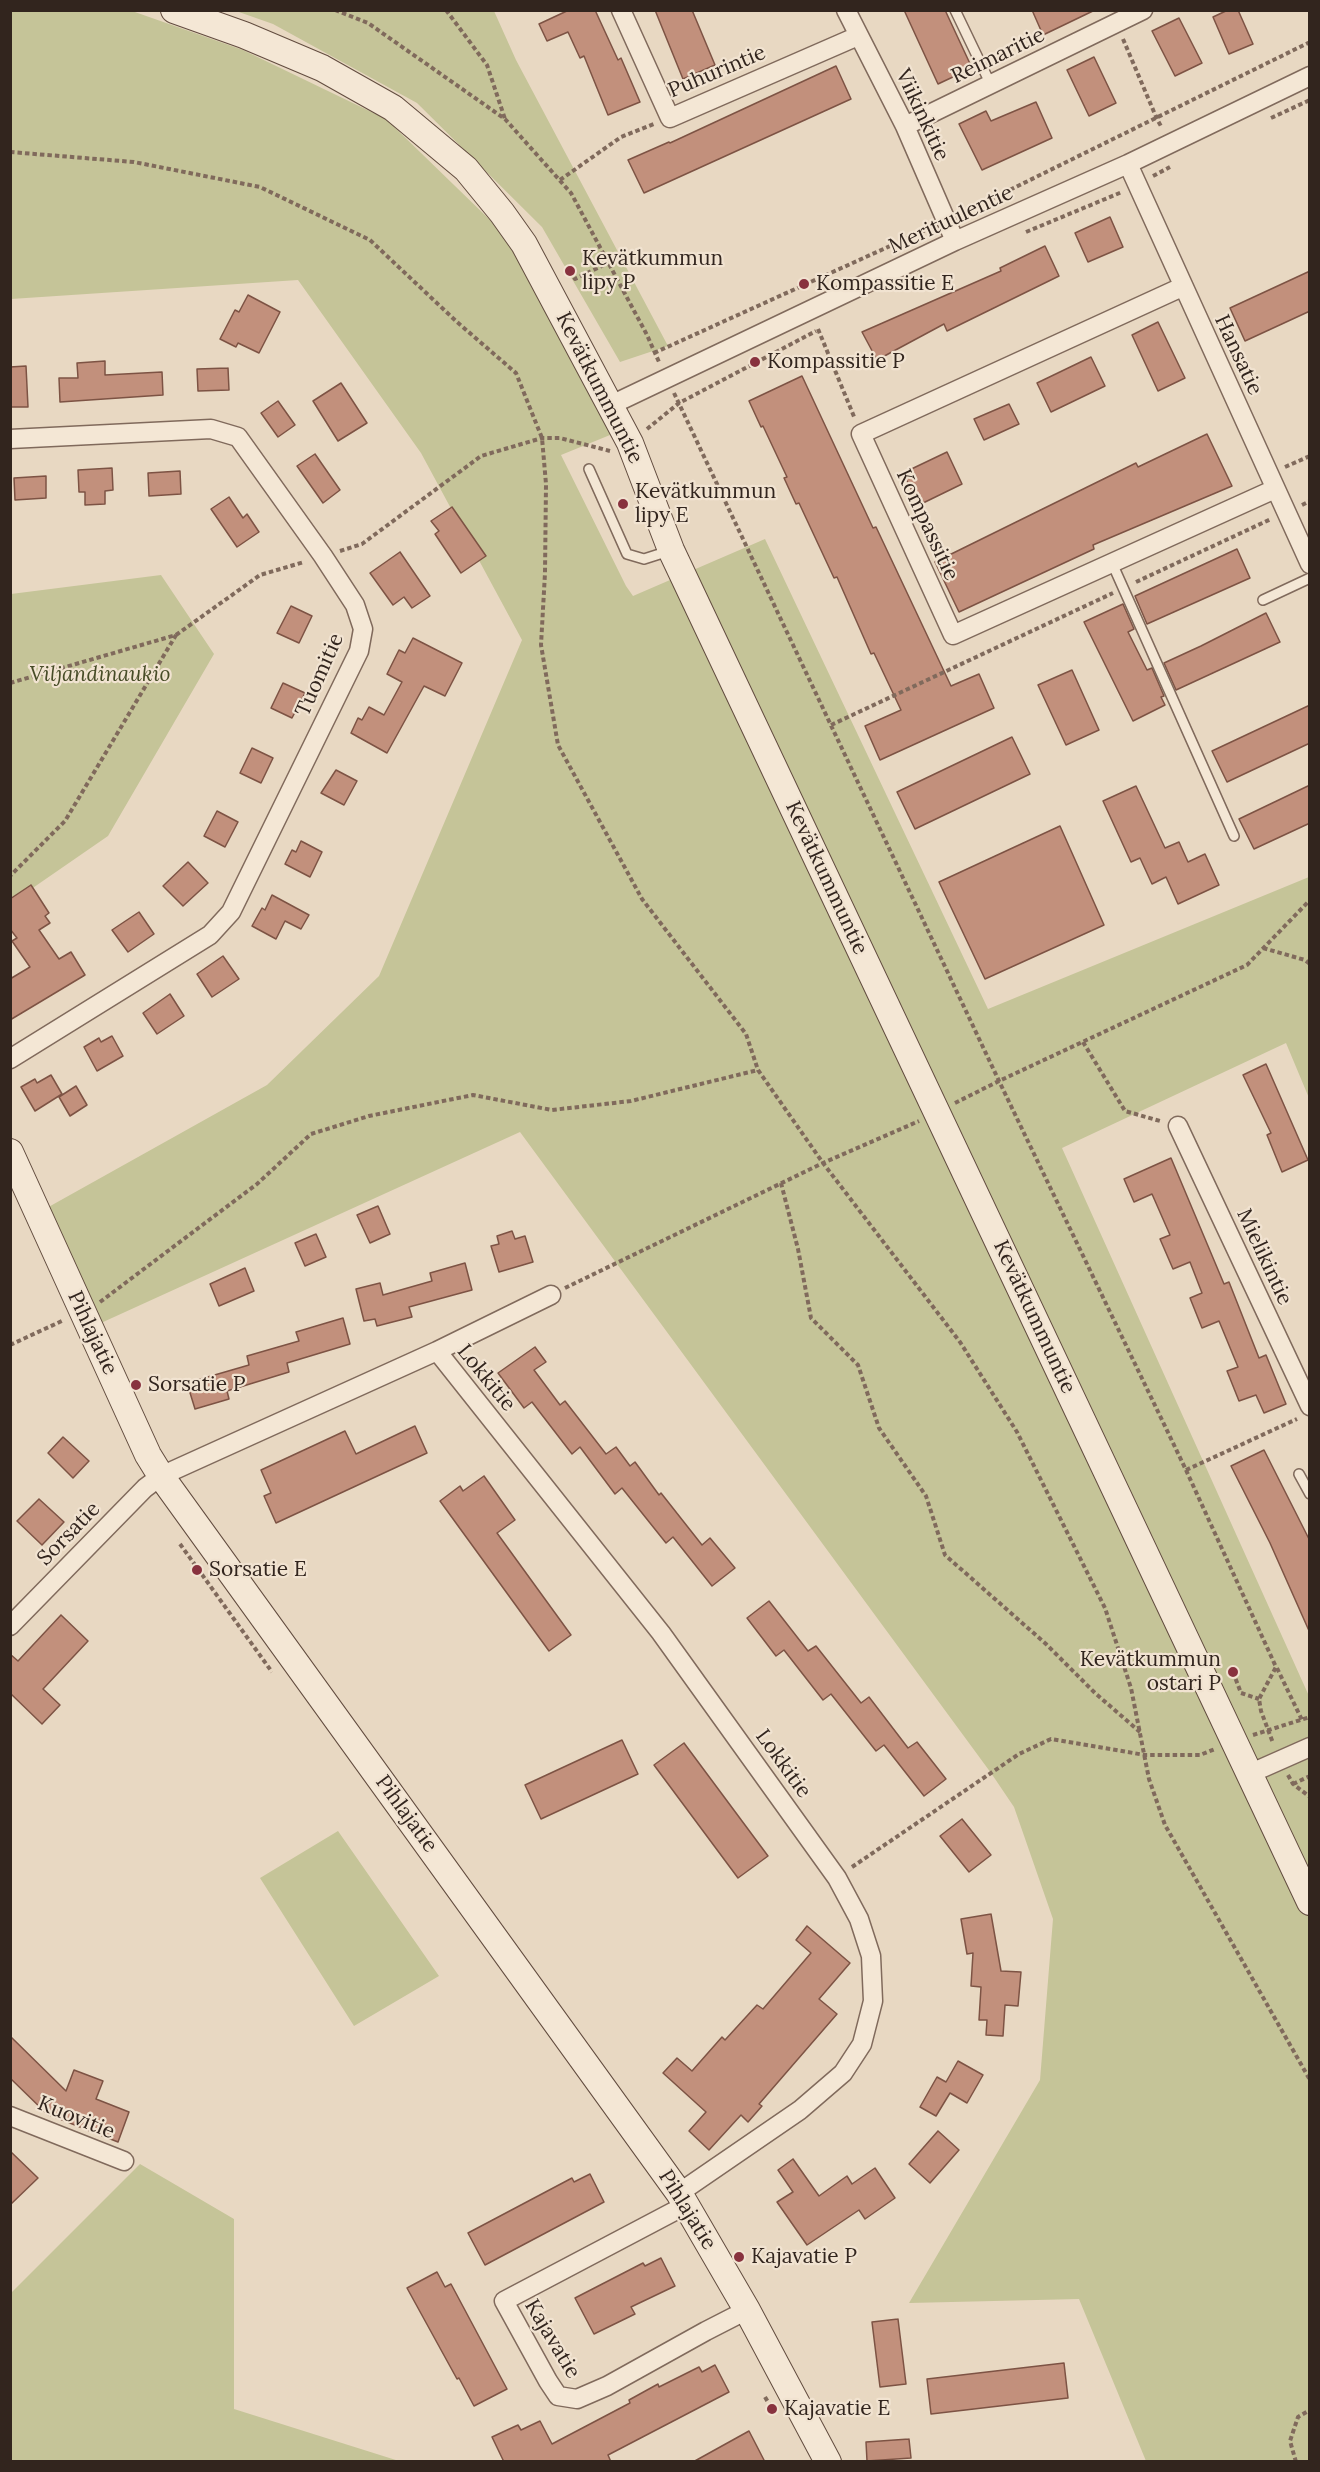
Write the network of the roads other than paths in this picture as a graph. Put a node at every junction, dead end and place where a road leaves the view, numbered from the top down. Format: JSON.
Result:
{"nodes":[{"id":1,"x":174,"y":10,"type":"edge"},
{"id":2,"x":621,"y":10,"type":"edge"},
{"id":3,"x":846,"y":10,"type":"edge"},
{"id":4,"x":955,"y":10,"type":"edge"},
{"id":5,"x":1143,"y":10,"type":"edge"},
{"id":6,"x":858,"y":36,"type":"junction"},
{"id":7,"x":1310,"y":76,"type":"edge"},
{"id":8,"x":991,"y":85,"type":"junction"},
{"id":9,"x":905,"y":126,"type":"junction"},
{"id":10,"x":1128,"y":164,"type":"junction"},
{"id":11,"x":955,"y":241,"type":"junction"},
{"id":12,"x":1182,"y":287,"type":"junction"},
{"id":13,"x":611,"y":405,"type":"junction"},
{"id":14,"x":10,"y":439,"type":"edge"},
{"id":15,"x":589,"y":469,"type":"dead end"},
{"id":16,"x":1271,"y":481,"type":"junction"},
{"id":17,"x":671,"y":550,"type":"junction"},
{"id":18,"x":1112,"y":563,"type":"junction"},
{"id":19,"x":1310,"y":564,"type":"edge"},
{"id":20,"x":1310,"y":578,"type":"edge"},
{"id":21,"x":1263,"y":600,"type":"dead end"},
{"id":22,"x":1234,"y":836,"type":"dead end"},
{"id":23,"x":10,"y":1059,"type":"edge"},
{"id":24,"x":1178,"y":1126,"type":"road end"},
{"id":25,"x":10,"y":1152,"type":"edge"},
{"id":26,"x":551,"y":1295,"type":"dead end"},
{"id":27,"x":436,"y":1351,"type":"junction"},
{"id":28,"x":1304,"y":1412,"type":"edge"},
{"id":29,"x":1299,"y":1474,"type":"dead end"},
{"id":30,"x":161,"y":1476,"type":"junction"},
{"id":31,"x":1310,"y":1494,"type":"edge"},
{"id":32,"x":10,"y":1626,"type":"edge"},
{"id":33,"x":1310,"y":1747,"type":"edge"},
{"id":34,"x":1249,"y":1774,"type":"junction"},
{"id":35,"x":1310,"y":1902,"type":"edge"},
{"id":36,"x":10,"y":2116,"type":"edge"},
{"id":37,"x":124,"y":2161,"type":"dead end"},
{"id":38,"x":682,"y":2199,"type":"junction"},
{"id":39,"x":747,"y":2310,"type":"junction"},
{"id":40,"x":828,"y":2462,"type":"edge"}],
"edges":[{"from":1,"to":13,"type":"street","name":"Kevätkummuntie"},
{"from":2,"to":6,"type":"street","name":"Puhurintie"},
{"from":3,"to":6,"type":"street","name":"Viikinkitie"},
{"from":4,"to":8,"type":"lane"},
{"from":5,"to":8,"type":"street","name":"Reimaritie"},
{"from":6,"to":9,"type":"street","name":"Viikinkitie"},
{"from":7,"to":10,"type":"street","name":"Merituulentie"},
{"from":8,"to":9,"type":"street","name":"Reimaritie"},
{"from":9,"to":11,"type":"street","name":"Viikinkitie"},
{"from":10,"to":11,"type":"street","name":"Merituulentie"},
{"from":10,"to":12,"type":"street","name":"Hansatie"},
{"from":11,"to":13,"type":"street","name":"Merituulentie"},
{"from":12,"to":16,"type":"street","name":"Hansatie"},
{"from":12,"to":18,"type":"street","name":"Kompassitie"},
{"from":13,"to":17,"type":"street","name":"Kevätkummuntie"},
{"from":14,"to":23,"type":"street","name":"Tuomitie"},
{"from":15,"to":17,"type":"lane"},
{"from":16,"to":18,"type":"street","name":"Kompassitie"},
{"from":16,"to":19,"type":"street","name":"Hansatie"},
{"from":17,"to":34,"type":"street","name":"Kevätkummuntie"},
{"from":18,"to":22,"type":"lane"},
{"from":20,"to":21,"type":"lane"},
{"from":24,"to":28,"type":"street","name":"Mielikintie"},
{"from":25,"to":30,"type":"street","name":"Pihlajatie"},
{"from":26,"to":27,"type":"street","name":"Lokkitie"},
{"from":27,"to":30,"type":"street","name":"Lokkitie"},
{"from":27,"to":38,"type":"street","name":"Lokkitie"},
{"from":29,"to":31,"type":"lane"},
{"from":30,"to":32,"type":"street","name":"Sorsatie"},
{"from":30,"to":38,"type":"street","name":"Pihlajatie"},
{"from":33,"to":34,"type":"street"},
{"from":34,"to":35,"type":"street","name":"Kevätkummuntie"},
{"from":36,"to":37,"type":"street","name":"Kuovitie"},
{"from":38,"to":39,"type":"street","name":"Pihlajatie"},
{"from":38,"to":39,"type":"street","name":"Kajavatie"},
{"from":39,"to":40,"type":"street","name":"Pihlajatie"}]}
